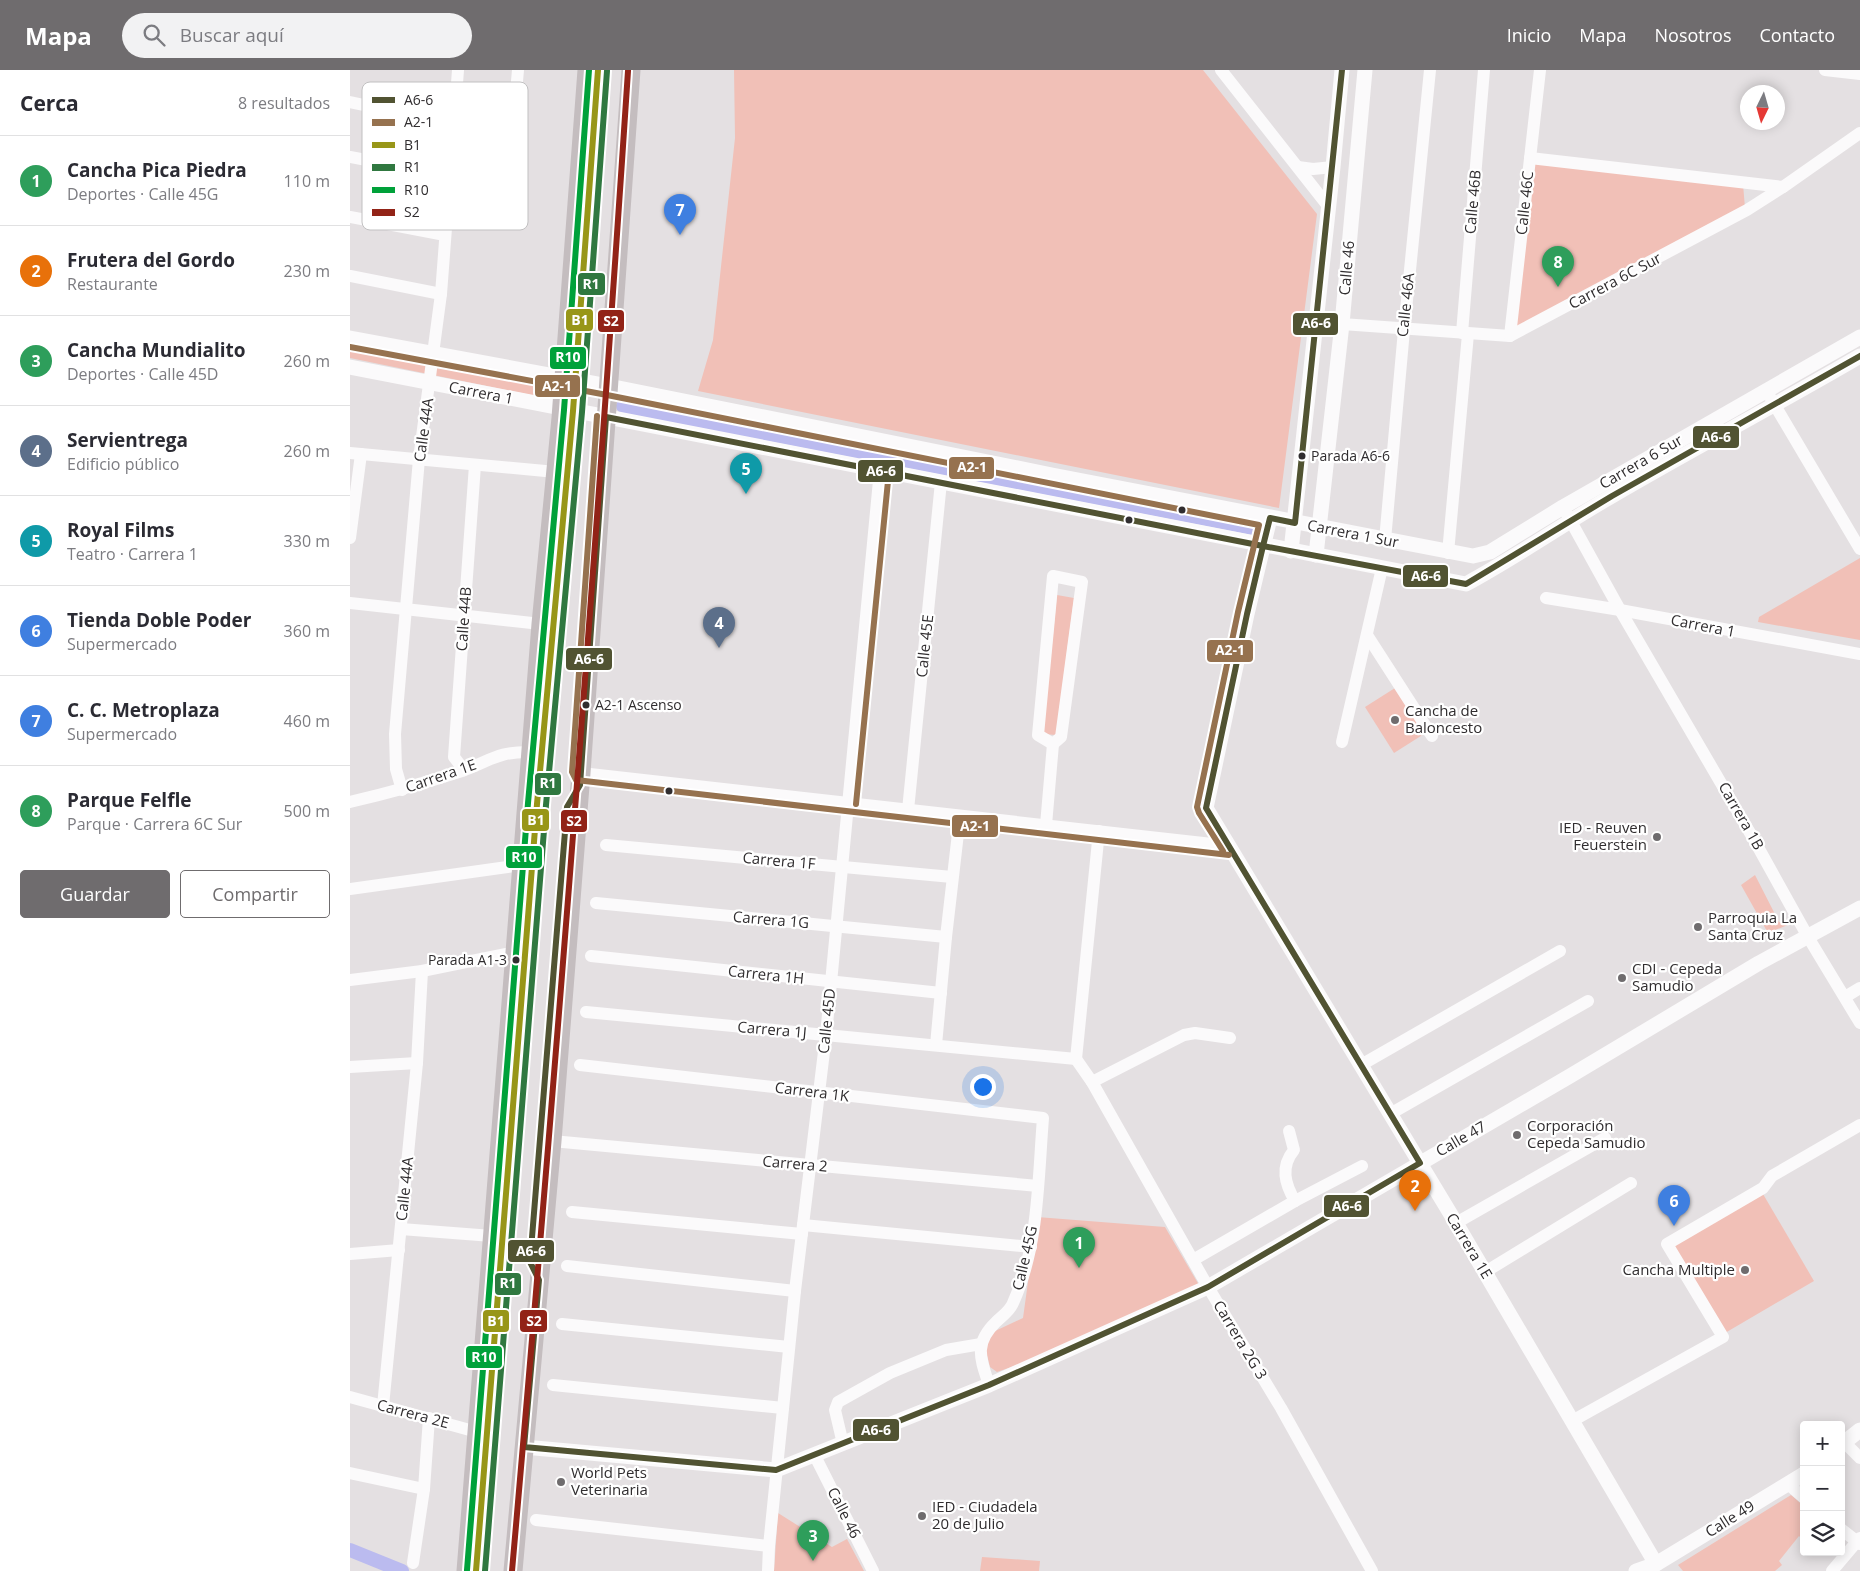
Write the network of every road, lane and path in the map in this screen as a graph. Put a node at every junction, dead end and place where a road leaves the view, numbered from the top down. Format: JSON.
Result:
{"nodes":[{"id":1,"x":588,"y":70,"type":"edge"},
{"id":2,"x":631,"y":70,"type":"edge"},
{"id":3,"x":1220,"y":70,"type":"edge"},
{"id":4,"x":1342,"y":70,"type":"edge"},
{"id":5,"x":1365,"y":70,"type":"edge"},
{"id":6,"x":1430,"y":70,"type":"edge"},
{"id":7,"x":1484,"y":70,"type":"edge"},
{"id":8,"x":1540,"y":70,"type":"edge"},
{"id":9,"x":1826,"y":70,"type":"edge"},
{"id":10,"x":1860,"y":74,"type":"edge"},
{"id":11,"x":1860,"y":133,"type":"edge"},
{"id":12,"x":1530,"y":158,"type":"junction"},
{"id":13,"x":1298,"y":167,"type":"junction"},
{"id":14,"x":1333,"y":167,"type":"junction"},
{"id":15,"x":1783,"y":187,"type":"junction"},
{"id":16,"x":1328,"y":206,"type":"junction"},
{"id":17,"x":419,"y":230,"type":"edge"},
{"id":18,"x":445,"y":230,"type":"edge"},
{"id":19,"x":445,"y":235,"type":"junction"},
{"id":20,"x":350,"y":276,"type":"edge"},
{"id":21,"x":441,"y":294,"type":"junction"},
{"id":22,"x":1342,"y":324,"type":"junction"},
{"id":23,"x":1404,"y":330,"type":"junction"},
{"id":24,"x":1465,"y":333,"type":"junction"},
{"id":25,"x":1510,"y":336,"type":"junction"},
{"id":26,"x":1860,"y":337,"type":"edge"},
{"id":27,"x":350,"y":338,"type":"edge"},
{"id":28,"x":433,"y":355,"type":"junction"},
{"id":29,"x":1860,"y":356,"type":"edge"},
{"id":30,"x":350,"y":367,"type":"edge"},
{"id":31,"x":564,"y":379,"type":"junction"},
{"id":32,"x":430,"y":384,"type":"junction"},
{"id":33,"x":609,"y":386,"type":"junction"},
{"id":34,"x":1766,"y":391,"type":"junction"},
{"id":35,"x":1775,"y":405,"type":"junction"},
{"id":36,"x":561,"y":409,"type":"junction"},
{"id":37,"x":606,"y":417,"type":"junction"},
{"id":38,"x":355,"y":453,"type":"edge"},
{"id":39,"x":419,"y":459,"type":"junction"},
{"id":40,"x":475,"y":465,"type":"junction"},
{"id":41,"x":880,"y":470,"type":"junction"},
{"id":42,"x":556,"y":472,"type":"junction"},
{"id":43,"x":941,"y":482,"type":"junction"},
{"id":44,"x":1566,"y":514,"type":"junction"},
{"id":45,"x":1270,"y":518,"type":"junction"},
{"id":46,"x":1295,"y":523,"type":"junction"},
{"id":47,"x":1320,"y":528,"type":"junction"},
{"id":48,"x":350,"y":538,"type":"edge"},
{"id":49,"x":1385,"y":540,"type":"junction"},
{"id":50,"x":1264,"y":545,"type":"junction"},
{"id":51,"x":1860,"y":549,"type":"edge"},
{"id":52,"x":1291,"y":551,"type":"junction"},
{"id":53,"x":1448,"y":553,"type":"junction"},
{"id":54,"x":1316,"y":555,"type":"junction"},
{"id":55,"x":1473,"y":556,"type":"joint"},
{"id":56,"x":1382,"y":568,"type":"junction"},
{"id":57,"x":1466,"y":584,"type":"joint"},
{"id":58,"x":1546,"y":598,"type":"dead end"},
{"id":59,"x":350,"y":603,"type":"edge"},
{"id":60,"x":406,"y":609,"type":"junction"},
{"id":61,"x":1620,"y":610,"type":"junction"},
{"id":62,"x":464,"y":615,"type":"junction"},
{"id":63,"x":541,"y":624,"type":"junction"},
{"id":64,"x":1367,"y":635,"type":"junction"},
{"id":65,"x":1860,"y":654,"type":"edge"},
{"id":66,"x":1432,"y":736,"type":"dead end"},
{"id":67,"x":1342,"y":742,"type":"dead end"},
{"id":68,"x":1053,"y":744,"type":"junction"},
{"id":69,"x":532,"y":752,"type":"junction"},
{"id":70,"x":464,"y":770,"type":"junction"},
{"id":71,"x":581,"y":773,"type":"junction"},
{"id":72,"x":402,"y":790,"type":"junction"},
{"id":73,"x":350,"y":802,"type":"edge"},
{"id":74,"x":847,"y":803,"type":"junction"},
{"id":75,"x":908,"y":810,"type":"junction"},
{"id":76,"x":960,"y":816,"type":"junction"},
{"id":77,"x":1046,"y":825,"type":"junction"},
{"id":78,"x":1099,"y":831,"type":"junction"},
{"id":79,"x":606,"y":845,"type":"dead end"},
{"id":80,"x":1230,"y":846,"type":"junction"},
{"id":81,"x":522,"y":865,"type":"junction"},
{"id":82,"x":841,"y":867,"type":"junction"},
{"id":83,"x":952,"y":877,"type":"junction"},
{"id":84,"x":350,"y":889,"type":"edge"},
{"id":85,"x":596,"y":903,"type":"dead end"},
{"id":86,"x":1860,"y":908,"type":"edge"},
{"id":87,"x":836,"y":926,"type":"junction"},
{"id":88,"x":946,"y":937,"type":"junction"},
{"id":89,"x":1808,"y":938,"type":"junction"},
{"id":90,"x":1560,"y":951,"type":"dead end"},
{"id":91,"x":516,"y":952,"type":"junction"},
{"id":92,"x":591,"y":956,"type":"dead end"},
{"id":93,"x":422,"y":971,"type":"junction"},
{"id":94,"x":350,"y":980,"type":"edge"},
{"id":95,"x":831,"y":982,"type":"junction"},
{"id":96,"x":1860,"y":988,"type":"edge"},
{"id":97,"x":941,"y":993,"type":"junction"},
{"id":98,"x":1845,"y":997,"type":"junction"},
{"id":99,"x":1588,"y":1000,"type":"dead end"},
{"id":100,"x":586,"y":1012,"type":"dead end"},
{"id":101,"x":1860,"y":1023,"type":"edge"},
{"id":102,"x":826,"y":1035,"type":"junction"},
{"id":103,"x":1230,"y":1038,"type":"dead end"},
{"id":104,"x":936,"y":1046,"type":"junction"},
{"id":105,"x":1076,"y":1059,"type":"junction"},
{"id":106,"x":417,"y":1063,"type":"junction"},
{"id":107,"x":580,"y":1064,"type":"dead end"},
{"id":108,"x":1361,"y":1065,"type":"junction"},
{"id":109,"x":350,"y":1067,"type":"edge"},
{"id":110,"x":1092,"y":1082,"type":"junction"},
{"id":111,"x":819,"y":1092,"type":"junction"},
{"id":112,"x":1390,"y":1114,"type":"junction"},
{"id":113,"x":1044,"y":1118,"type":"joint"},
{"id":114,"x":1860,"y":1126,"type":"edge"},
{"id":115,"x":1289,"y":1131,"type":"dead end"},
{"id":116,"x":1605,"y":1138,"type":"dead end"},
{"id":117,"x":552,"y":1141,"type":"junction"},
{"id":118,"x":1420,"y":1163,"type":"junction"},
{"id":119,"x":811,"y":1165,"type":"junction"},
{"id":120,"x":1362,"y":1166,"type":"dead end"},
{"id":121,"x":1631,"y":1184,"type":"dead end"},
{"id":122,"x":1038,"y":1186,"type":"junction"},
{"id":123,"x":1295,"y":1201,"type":"junction"},
{"id":124,"x":572,"y":1212,"type":"dead end"},
{"id":125,"x":1456,"y":1223,"type":"junction"},
{"id":126,"x":401,"y":1229,"type":"junction"},
{"id":127,"x":803,"y":1229,"type":"junction"},
{"id":128,"x":492,"y":1236,"type":"junction"},
{"id":129,"x":1031,"y":1247,"type":"junction"},
{"id":130,"x":399,"y":1250,"type":"junction"},
{"id":131,"x":350,"y":1254,"type":"edge"},
{"id":132,"x":1193,"y":1260,"type":"junction"},
{"id":133,"x":567,"y":1266,"type":"dead end"},
{"id":134,"x":1485,"y":1272,"type":"junction"},
{"id":135,"x":1208,"y":1287,"type":"junction"},
{"id":136,"x":795,"y":1290,"type":"junction"},
{"id":137,"x":562,"y":1324,"type":"dead end"},
{"id":138,"x":981,"y":1344,"type":"junction"},
{"id":139,"x":790,"y":1347,"type":"junction"},
{"id":140,"x":553,"y":1385,"type":"dead end"},
{"id":141,"x":989,"y":1385,"type":"junction"},
{"id":142,"x":350,"y":1397,"type":"edge"},
{"id":143,"x":384,"y":1406,"type":"junction"},
{"id":144,"x":783,"y":1408,"type":"junction"},
{"id":145,"x":429,"y":1418,"type":"junction"},
{"id":146,"x":1572,"y":1421,"type":"junction"},
{"id":147,"x":1860,"y":1430,"type":"edge"},
{"id":148,"x":477,"y":1432,"type":"junction"},
{"id":149,"x":1845,"y":1442,"type":"edge"},
{"id":150,"x":843,"y":1444,"type":"junction"},
{"id":151,"x":1845,"y":1446,"type":"edge"},
{"id":152,"x":524,"y":1448,"type":"junction"},
{"id":153,"x":815,"y":1456,"type":"junction"},
{"id":154,"x":1860,"y":1458,"type":"edge"},
{"id":155,"x":776,"y":1470,"type":"junction"},
{"id":156,"x":350,"y":1472,"type":"edge"},
{"id":157,"x":1800,"y":1476,"type":"edge"},
{"id":158,"x":1788,"y":1484,"type":"junction"},
{"id":159,"x":424,"y":1489,"type":"junction"},
{"id":160,"x":1800,"y":1494,"type":"edge"},
{"id":161,"x":536,"y":1520,"type":"dead end"},
{"id":162,"x":1845,"y":1532,"type":"edge"},
{"id":163,"x":1859,"y":1541,"type":"edge"},
{"id":164,"x":769,"y":1546,"type":"junction"},
{"id":165,"x":413,"y":1563,"type":"dead end"},
{"id":166,"x":1656,"y":1569,"type":"edge"},
{"id":167,"x":466,"y":1571,"type":"edge"},
{"id":168,"x":513,"y":1571,"type":"edge"},
{"id":169,"x":768,"y":1571,"type":"edge"},
{"id":170,"x":873,"y":1571,"type":"edge"},
{"id":171,"x":1372,"y":1571,"type":"edge"},
{"id":172,"x":1636,"y":1571,"type":"edge"},
{"id":173,"x":1832,"y":1571,"type":"edge"}],
"edges":[{"from":1,"to":31,"type":"main road"},
{"from":2,"to":33,"type":"main road"},
{"from":3,"to":13,"type":"street"},
{"from":4,"to":14,"type":"street","name":"Calle 46"},
{"from":5,"to":22,"type":"street","name":"Calle 46"},
{"from":6,"to":23,"type":"street","name":"Calle 46A"},
{"from":7,"to":24,"type":"street","name":"Calle 46B"},
{"from":8,"to":12,"type":"street","name":"Calle 46C"},
{"from":9,"to":10,"type":"street"},
{"from":11,"to":15,"type":"street","name":"Carrera 6C Sur"},
{"from":12,"to":15,"type":"street"},
{"from":12,"to":25,"type":"street","name":"Calle 46C"},
{"from":13,"to":14,"type":"street"},
{"from":13,"to":16,"type":"street"},
{"from":14,"to":16,"type":"street","name":"Calle 46"},
{"from":15,"to":25,"type":"street","name":"Carrera 6C Sur"},
{"from":16,"to":46,"type":"street","name":"Calle 46"},
{"from":17,"to":19,"type":"street"},
{"from":18,"to":19,"type":"street","name":"Calle 44A"},
{"from":19,"to":21,"type":"street","name":"Calle 44A"},
{"from":20,"to":21,"type":"street"},
{"from":21,"to":28,"type":"street","name":"Calle 44A"},
{"from":22,"to":23,"type":"street"},
{"from":22,"to":47,"type":"street","name":"Calle 46"},
{"from":23,"to":24,"type":"street"},
{"from":23,"to":49,"type":"street","name":"Calle 46A"},
{"from":24,"to":25,"type":"street"},
{"from":24,"to":53,"type":"street","name":"Calle 46B"},
{"from":26,"to":34,"type":"street","name":"Carrera 6 Sur"},
{"from":27,"to":28,"type":"street","name":"Carrera 1 Sur"},
{"from":28,"to":31,"type":"street","name":"Carrera 1 Sur"},
{"from":28,"to":32,"type":"street","name":"Calle 44A"},
{"from":29,"to":35,"type":"street","name":"Carrera 6 Sur"},
{"from":30,"to":32,"type":"street","name":"Carrera 1"},
{"from":31,"to":33,"type":"street","name":"Carrera 1 Sur"},
{"from":31,"to":36,"type":"main road"},
{"from":32,"to":36,"type":"street","name":"Carrera 1"},
{"from":32,"to":39,"type":"street","name":"Calle 44A"},
{"from":33,"to":37,"type":"main road"},
{"from":33,"to":45,"type":"street","name":"Carrera 1 Sur"},
{"from":34,"to":35,"type":"street"},
{"from":34,"to":44,"type":"street","name":"Carrera 6 Sur"},
{"from":35,"to":44,"type":"street","name":"Carrera 6 Sur"},
{"from":35,"to":51,"type":"street"},
{"from":36,"to":37,"type":"street","name":"Carrera 1"},
{"from":36,"to":42,"type":"main road"},
{"from":37,"to":41,"type":"street","name":"Carrera 1"},
{"from":37,"to":71,"type":"main road"},
{"from":38,"to":39,"type":"street"},
{"from":38,"to":48,"type":"street"},
{"from":39,"to":40,"type":"street"},
{"from":39,"to":60,"type":"street","name":"Calle 44A"},
{"from":40,"to":42,"type":"street"},
{"from":40,"to":62,"type":"street","name":"Calle 44B"},
{"from":41,"to":43,"type":"street","name":"Carrera 1"},
{"from":41,"to":74,"type":"street","name":"Calle 45D"},
{"from":42,"to":63,"type":"main road"},
{"from":43,"to":50,"type":"street","name":"Carrera 1"},
{"from":43,"to":75,"type":"street","name":"Calle 45E"},
{"from":44,"to":55,"type":"street","name":"Carrera 6 Sur"},
{"from":44,"to":57,"type":"street","name":"Carrera 6 Sur"},
{"from":44,"to":61,"type":"street","name":"Carrera 1B"},
{"from":45,"to":46,"type":"street","name":"Carrera 1 Sur"},
{"from":45,"to":50,"type":"street"},
{"from":46,"to":47,"type":"street","name":"Carrera 1 Sur"},
{"from":46,"to":52,"type":"street","name":"Calle 46"},
{"from":47,"to":49,"type":"street","name":"Carrera 1 Sur"},
{"from":47,"to":54,"type":"street","name":"Calle 46"},
{"from":49,"to":53,"type":"street","name":"Carrera 1 Sur"},
{"from":50,"to":52,"type":"street","name":"Carrera 1"},
{"from":50,"to":80,"type":"street"},
{"from":52,"to":54,"type":"street","name":"Carrera 1"},
{"from":53,"to":55,"type":"street","name":"Carrera 1 Sur"},
{"from":54,"to":56,"type":"street","name":"Carrera 1"},
{"from":56,"to":57,"type":"street","name":"Carrera 1"},
{"from":56,"to":64,"type":"street"},
{"from":58,"to":61,"type":"street","name":"Carrera 1"},
{"from":59,"to":60,"type":"street"},
{"from":60,"to":62,"type":"street"},
{"from":60,"to":72,"type":"street","name":"Calle 44A"},
{"from":61,"to":65,"type":"street","name":"Carrera 1"},
{"from":61,"to":89,"type":"street","name":"Carrera 1B"},
{"from":62,"to":63,"type":"street"},
{"from":62,"to":70,"type":"street","name":"Calle 44B"},
{"from":63,"to":69,"type":"main road"},
{"from":64,"to":66,"type":"street"},
{"from":64,"to":67,"type":"street"},
{"from":68,"to":68,"type":"street"},
{"from":68,"to":77,"type":"street"},
{"from":69,"to":70,"type":"street","name":"Carrera 1E"},
{"from":69,"to":81,"type":"main road"},
{"from":70,"to":72,"type":"street","name":"Carrera 1E"},
{"from":71,"to":74,"type":"street"},
{"from":71,"to":117,"type":"main road"},
{"from":72,"to":73,"type":"street","name":"Carrera 1E"},
{"from":74,"to":75,"type":"street"},
{"from":74,"to":82,"type":"street","name":"Calle 45D"},
{"from":75,"to":76,"type":"street"},
{"from":76,"to":77,"type":"street"},
{"from":76,"to":83,"type":"street"},
{"from":77,"to":78,"type":"street"},
{"from":78,"to":80,"type":"street"},
{"from":78,"to":105,"type":"street"},
{"from":79,"to":82,"type":"street","name":"Carrera 1F"},
{"from":80,"to":108,"type":"street","name":"Carrera 1E"},
{"from":81,"to":84,"type":"street"},
{"from":81,"to":91,"type":"main road"},
{"from":82,"to":83,"type":"street","name":"Carrera 1F"},
{"from":82,"to":87,"type":"street","name":"Calle 45D"},
{"from":83,"to":88,"type":"street"},
{"from":85,"to":87,"type":"street","name":"Carrera 1G"},
{"from":86,"to":89,"type":"street","name":"Calle 47"},
{"from":87,"to":88,"type":"street","name":"Carrera 1G"},
{"from":87,"to":95,"type":"street","name":"Calle 45D"},
{"from":88,"to":97,"type":"street"},
{"from":89,"to":98,"type":"street","name":"Carrera 1B"},
{"from":89,"to":118,"type":"street","name":"Calle 47"},
{"from":90,"to":108,"type":"street"},
{"from":91,"to":93,"type":"street"},
{"from":91,"to":128,"type":"main road"},
{"from":92,"to":95,"type":"street","name":"Carrera 1H"},
{"from":93,"to":94,"type":"street"},
{"from":93,"to":106,"type":"street","name":"Calle 44A"},
{"from":95,"to":97,"type":"street","name":"Carrera 1H"},
{"from":95,"to":102,"type":"street","name":"Calle 45D"},
{"from":96,"to":98,"type":"street"},
{"from":97,"to":104,"type":"street"},
{"from":98,"to":101,"type":"street","name":"Carrera 1B"},
{"from":99,"to":112,"type":"street"},
{"from":100,"to":102,"type":"street","name":"Carrera 1J"},
{"from":102,"to":104,"type":"street","name":"Carrera 1J"},
{"from":102,"to":111,"type":"street","name":"Calle 45D"},
{"from":103,"to":110,"type":"street"},
{"from":104,"to":105,"type":"street","name":"Carrera 1J"},
{"from":105,"to":110,"type":"street","name":"Carrera 2G 3"},
{"from":106,"to":109,"type":"street"},
{"from":106,"to":126,"type":"street","name":"Calle 44A"},
{"from":107,"to":111,"type":"street","name":"Carrera 1K"},
{"from":108,"to":112,"type":"street","name":"Carrera 1E"},
{"from":110,"to":132,"type":"street","name":"Carrera 2G 3"},
{"from":111,"to":113,"type":"street","name":"Carrera 1K"},
{"from":111,"to":119,"type":"street","name":"Calle 45D"},
{"from":112,"to":118,"type":"street","name":"Carrera 1E"},
{"from":113,"to":122,"type":"street","name":"Calle 45G"},
{"from":114,"to":146,"type":"street"},
{"from":115,"to":123,"type":"street"},
{"from":116,"to":125,"type":"street"},
{"from":117,"to":119,"type":"street","name":"Carrera 2"},
{"from":117,"to":152,"type":"main road"},
{"from":118,"to":125,"type":"street","name":"Carrera 1E"},
{"from":118,"to":135,"type":"street","name":"Calle 47"},
{"from":119,"to":122,"type":"street","name":"Carrera 2"},
{"from":119,"to":127,"type":"street","name":"Calle 45D"},
{"from":120,"to":123,"type":"street"},
{"from":121,"to":134,"type":"street"},
{"from":122,"to":129,"type":"street","name":"Calle 45G"},
{"from":123,"to":132,"type":"street"},
{"from":124,"to":127,"type":"street"},
{"from":125,"to":134,"type":"street","name":"Carrera 1E"},
{"from":126,"to":128,"type":"street"},
{"from":126,"to":130,"type":"street","name":"Calle 44A"},
{"from":127,"to":129,"type":"street"},
{"from":127,"to":136,"type":"street","name":"Calle 45D"},
{"from":128,"to":148,"type":"main road"},
{"from":129,"to":138,"type":"street","name":"Calle 45G"},
{"from":130,"to":131,"type":"street"},
{"from":130,"to":143,"type":"street","name":"Calle 44A"},
{"from":132,"to":135,"type":"street","name":"Carrera 2G 3"},
{"from":133,"to":136,"type":"street"},
{"from":134,"to":146,"type":"street","name":"Carrera 1E"},
{"from":135,"to":141,"type":"street","name":"Calle 47"},
{"from":135,"to":171,"type":"street","name":"Carrera 2G 3"},
{"from":136,"to":139,"type":"street","name":"Calle 45D"},
{"from":137,"to":139,"type":"street"},
{"from":138,"to":141,"type":"street"},
{"from":138,"to":150,"type":"street"},
{"from":139,"to":144,"type":"street","name":"Calle 45D"},
{"from":140,"to":144,"type":"street"},
{"from":141,"to":150,"type":"street","name":"Calle 47"},
{"from":142,"to":143,"type":"street","name":"Carrera 2E"},
{"from":143,"to":145,"type":"street","name":"Carrera 2E"},
{"from":144,"to":155,"type":"street","name":"Calle 45D"},
{"from":145,"to":148,"type":"street","name":"Carrera 2E"},
{"from":145,"to":159,"type":"street"},
{"from":146,"to":166,"type":"street","name":"Carrera 1E"},
{"from":147,"to":149,"type":"street"},
{"from":148,"to":167,"type":"main road"},
{"from":150,"to":153,"type":"street","name":"Calle 47"},
{"from":151,"to":154,"type":"street"},
{"from":152,"to":155,"type":"street"},
{"from":152,"to":168,"type":"main road"},
{"from":153,"to":155,"type":"street","name":"Calle 47"},
{"from":153,"to":170,"type":"street","name":"Calle 46"},
{"from":155,"to":164,"type":"street","name":"Calle 45D"},
{"from":156,"to":159,"type":"street"},
{"from":157,"to":158,"type":"street","name":"Calle 49"},
{"from":158,"to":160,"type":"street"},
{"from":158,"to":166,"type":"street","name":"Calle 49"},
{"from":159,"to":165,"type":"street"},
{"from":161,"to":164,"type":"street"},
{"from":162,"to":163,"type":"street"},
{"from":163,"to":173,"type":"street"},
{"from":164,"to":169,"type":"street","name":"Calle 45D"},
{"from":166,"to":172,"type":"street","name":"Calle 49"}]}
